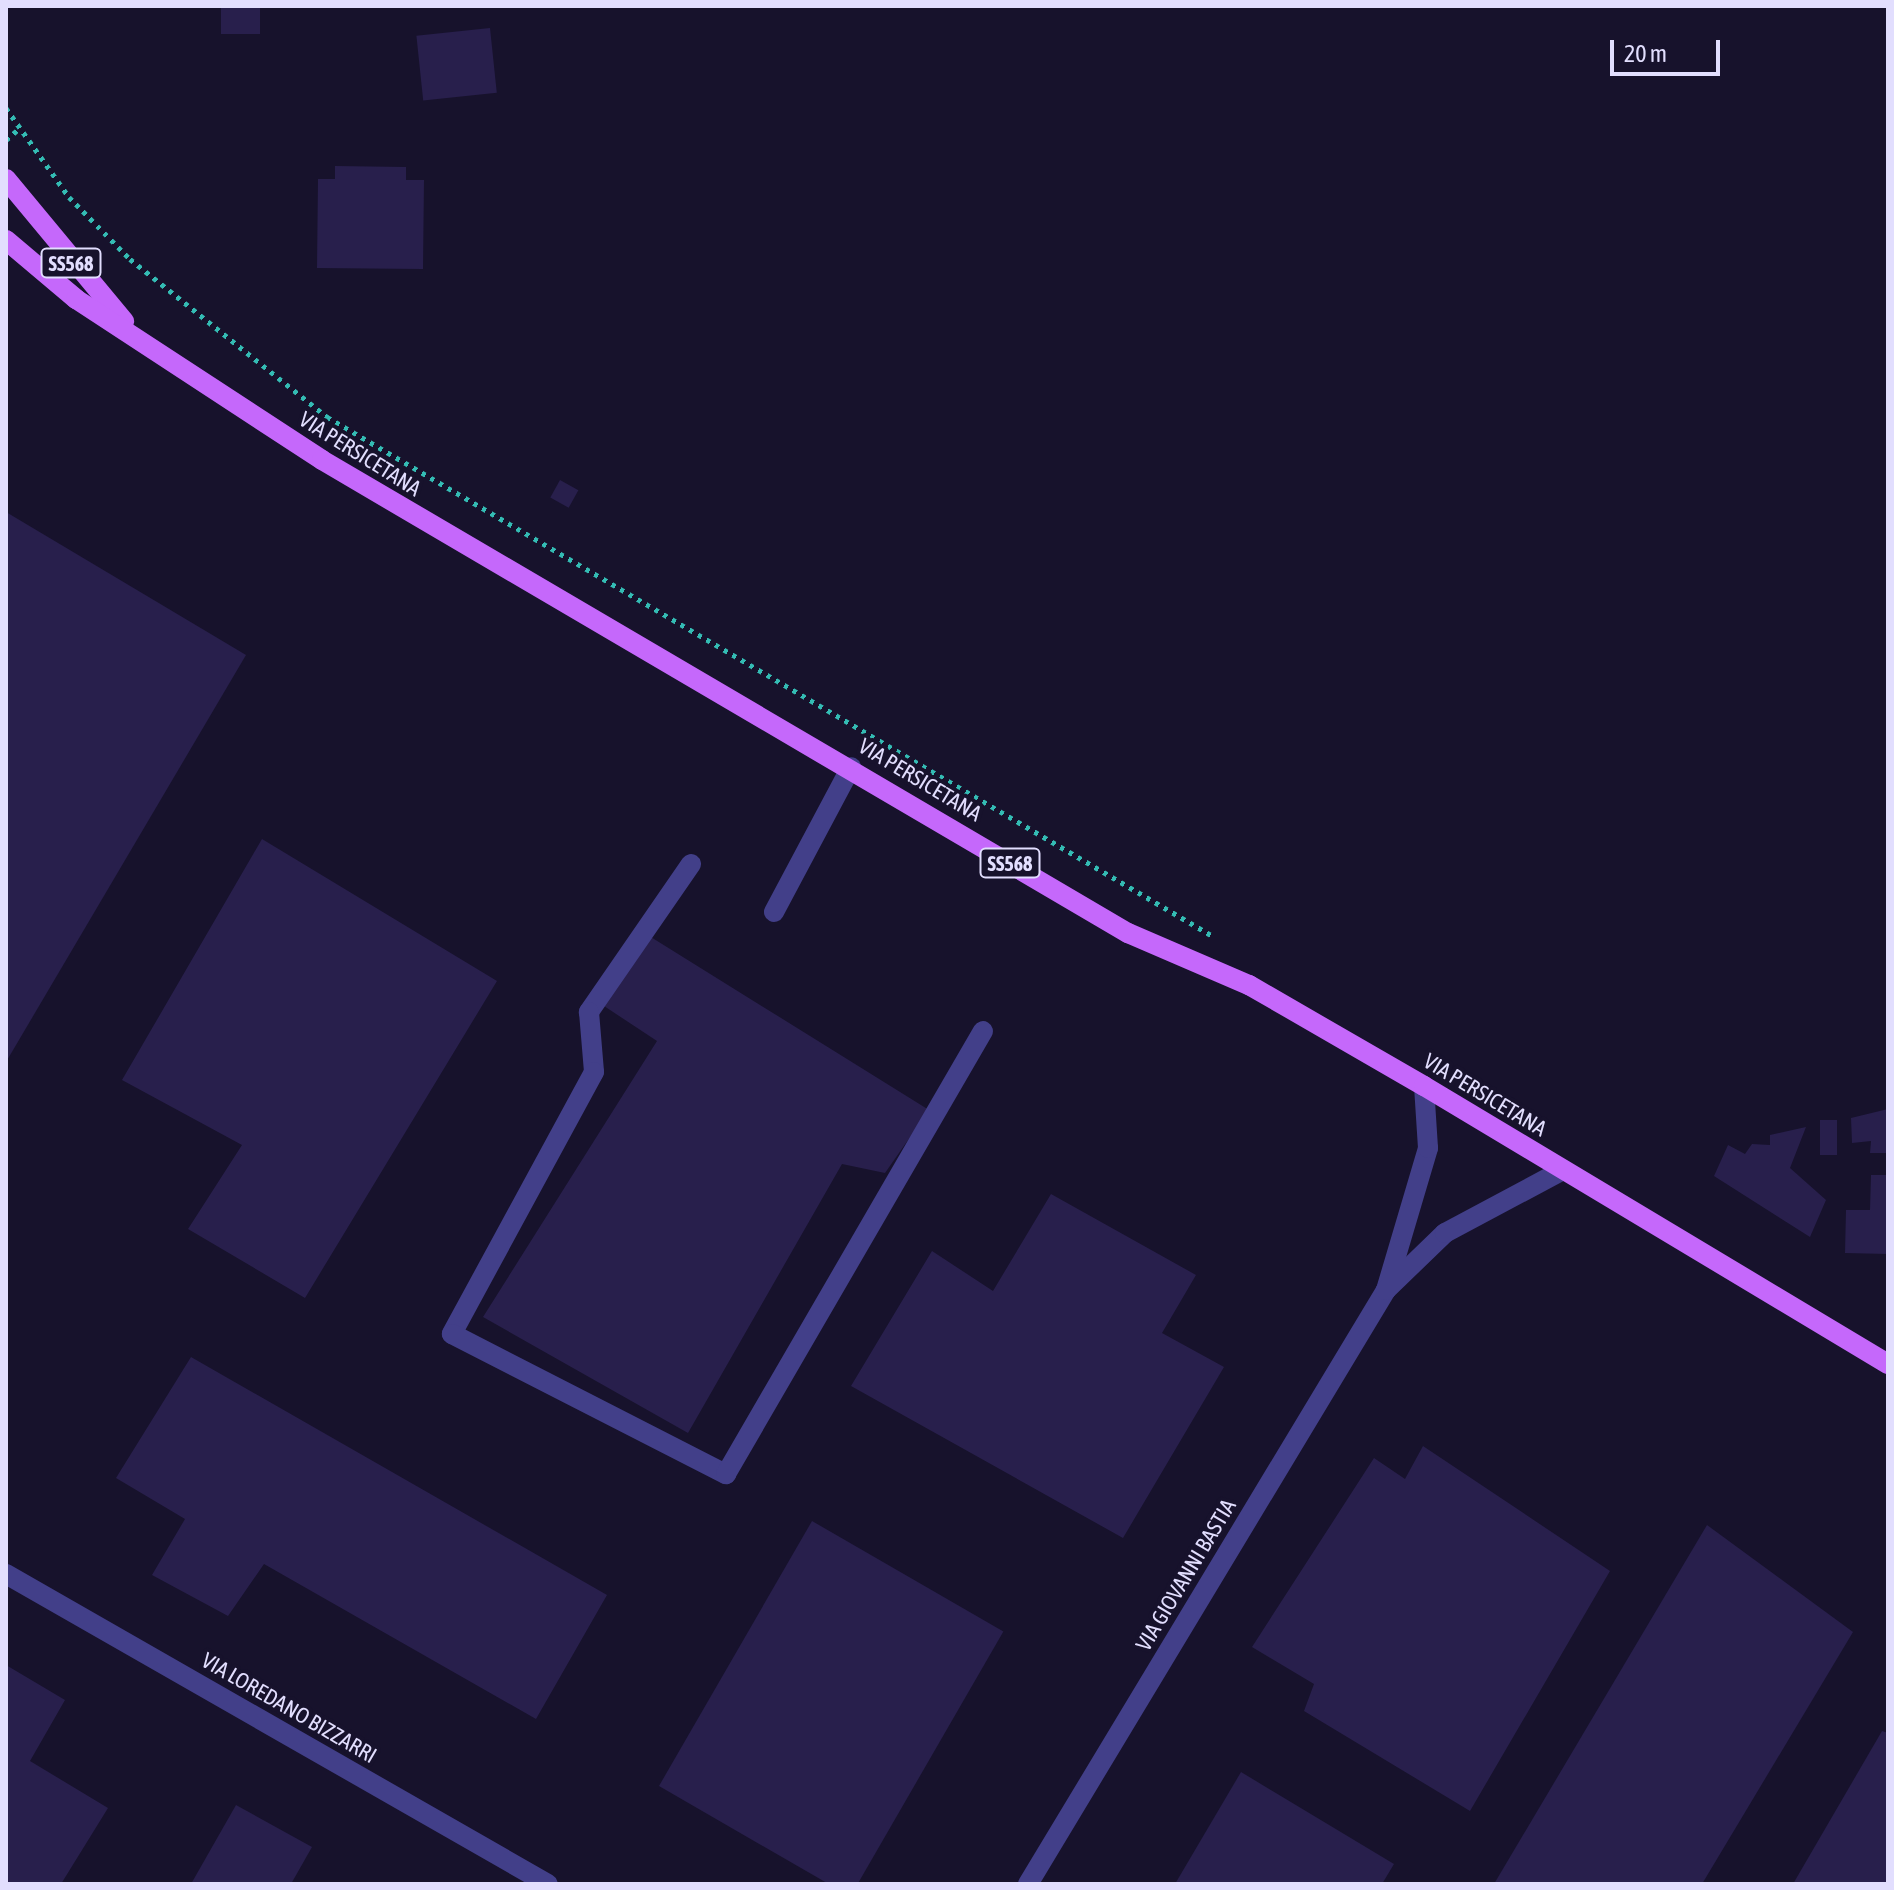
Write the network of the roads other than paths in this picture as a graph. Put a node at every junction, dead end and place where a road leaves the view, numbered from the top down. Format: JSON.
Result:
{"nodes":[{"id":1,"x":6,"y":179,"type":"edge"},
{"id":2,"x":6,"y":240,"type":"edge"},
{"id":3,"x":143,"y":342,"type":"junction"},
{"id":4,"x":851,"y":767,"type":"junction"},
{"id":5,"x":691,"y":864,"type":"dead end"},
{"id":6,"x":774,"y":912,"type":"dead end"},
{"id":7,"x":983,"y":1031,"type":"dead end"},
{"id":8,"x":1424,"y":1086,"type":"junction"},
{"id":9,"x":1563,"y":1170,"type":"junction"},
{"id":10,"x":1386,"y":1290,"type":"junction"},
{"id":11,"x":1888,"y":1364,"type":"edge"},
{"id":12,"x":6,"y":1574,"type":"edge"},
{"id":13,"x":548,"y":1884,"type":"edge"},
{"id":14,"x":1028,"y":1884,"type":"edge"}],
"edges":[{"from":1,"to":3,"type":"main road","name":"VIA PERSICETANA","number":"SS568"},
{"from":2,"to":3,"type":"main road","name":"VIA PERSICETANA","number":"SS568"},
{"from":3,"to":4,"type":"main road","name":"VIA PERSICETANA","number":"SS568"},
{"from":4,"to":6,"type":"street"},
{"from":4,"to":8,"type":"main road","name":"VIA PERSICETANA","number":"SS568"},
{"from":5,"to":7,"type":"street"},
{"from":8,"to":9,"type":"main road","name":"VIA PERSICETANA","number":"SS568"},
{"from":8,"to":10,"type":"street","name":"VIA GIOVANNI BASTIA"},
{"from":9,"to":10,"type":"street","name":"VIA GIOVANNI BASTIA"},
{"from":9,"to":11,"type":"main road","name":"VIA PERSICETANA","number":"SS568"},
{"from":10,"to":14,"type":"street","name":"VIA GIOVANNI BASTIA"},
{"from":12,"to":13,"type":"street","name":"VIA LOREDANO BIZZARRI"}]}
